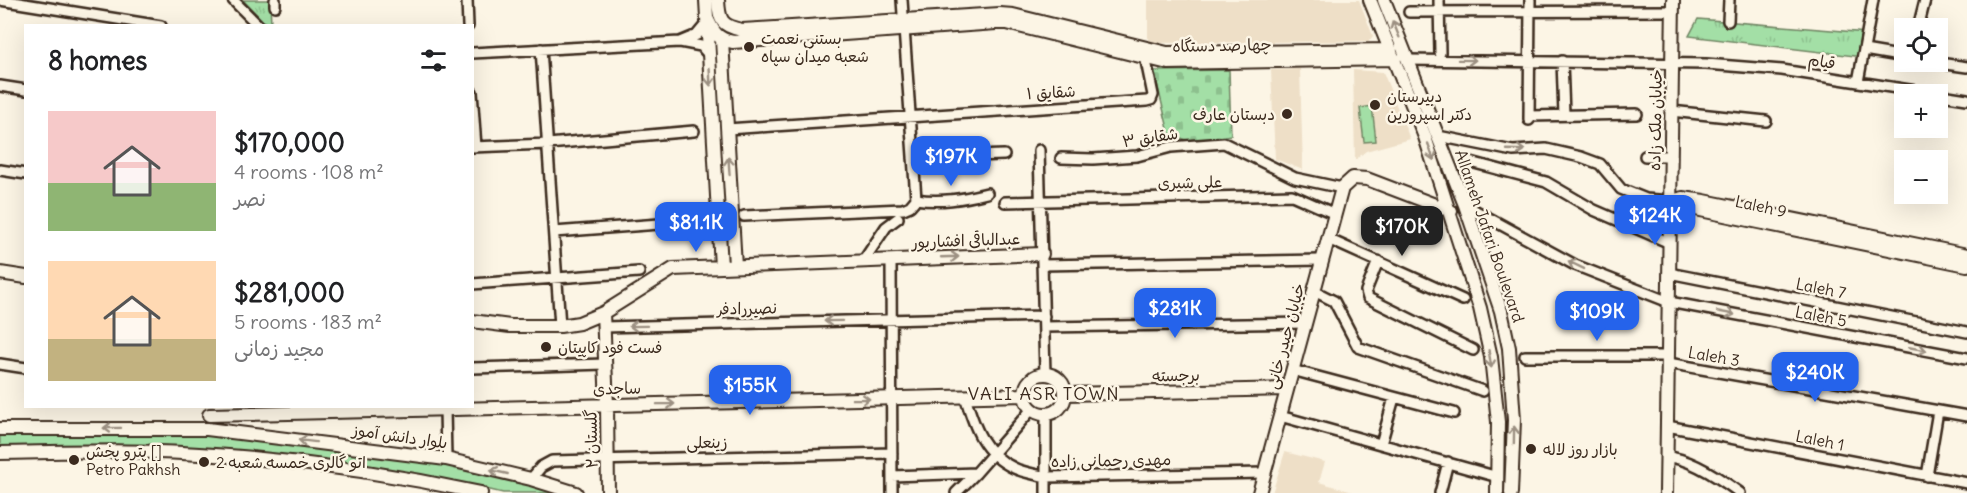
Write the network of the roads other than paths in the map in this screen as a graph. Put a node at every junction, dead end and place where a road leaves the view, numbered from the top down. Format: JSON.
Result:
{"nodes":[{"id":1,"x":0,"y":0,"type":"edge"},
{"id":2,"x":233,"y":0,"type":"edge"},
{"id":3,"x":467,"y":0,"type":"edge"},
{"id":4,"x":706,"y":0,"type":"edge"},
{"id":5,"x":718,"y":0,"type":"edge"},
{"id":6,"x":902,"y":0,"type":"edge"},
{"id":7,"x":1370,"y":0,"type":"edge"},
{"id":8,"x":1384,"y":0,"type":"edge"},
{"id":9,"x":1439,"y":0,"type":"edge"},
{"id":10,"x":1530,"y":0,"type":"edge"},
{"id":11,"x":1729,"y":0,"type":"edge"},
{"id":12,"x":1874,"y":0,"type":"edge"},
{"id":13,"x":1925,"y":0,"type":"edge"},
{"id":14,"x":1673,"y":5,"type":"edge"},
{"id":15,"x":1409,"y":12,"type":"dead end"},
{"id":16,"x":1439,"y":12,"type":"junction"},
{"id":17,"x":1530,"y":12,"type":"junction"},
{"id":18,"x":1920,"y":18,"type":"edge"},
{"id":19,"x":707,"y":21,"type":"junction"},
{"id":20,"x":1728,"y":21,"type":"dead end"},
{"id":21,"x":149,"y":24,"type":"edge"},
{"id":22,"x":257,"y":24,"type":"edge"},
{"id":23,"x":468,"y":24,"type":"edge"},
{"id":24,"x":904,"y":25,"type":"junction"},
{"id":25,"x":722,"y":40,"type":"junction"},
{"id":26,"x":680,"y":42,"type":"junction"},
{"id":27,"x":541,"y":49,"type":"junction"},
{"id":28,"x":1864,"y":50,"type":"junction"},
{"id":29,"x":474,"y":53,"type":"edge"},
{"id":30,"x":1145,"y":53,"type":"junction"},
{"id":31,"x":1440,"y":53,"type":"dead end"},
{"id":32,"x":709,"y":55,"type":"junction"},
{"id":33,"x":1393,"y":55,"type":"junction"},
{"id":34,"x":1894,"y":55,"type":"edge"},
{"id":35,"x":1408,"y":60,"type":"junction"},
{"id":36,"x":1530,"y":61,"type":"junction"},
{"id":37,"x":1562,"y":61,"type":"junction"},
{"id":38,"x":1672,"y":62,"type":"junction"},
{"id":39,"x":1948,"y":64,"type":"edge"},
{"id":40,"x":1967,"y":67,"type":"edge"},
{"id":41,"x":1858,"y":82,"type":"junction"},
{"id":42,"x":0,"y":86,"type":"edge"},
{"id":43,"x":24,"y":90,"type":"edge"},
{"id":44,"x":1967,"y":99,"type":"edge"},
{"id":45,"x":1671,"y":111,"type":"junction"},
{"id":46,"x":1637,"y":114,"type":"dead end"},
{"id":47,"x":1564,"y":115,"type":"junction"},
{"id":48,"x":910,"y":116,"type":"junction"},
{"id":49,"x":1766,"y":121,"type":"dead end"},
{"id":50,"x":727,"y":129,"type":"junction"},
{"id":51,"x":694,"y":131,"type":"dead end"},
{"id":52,"x":1438,"y":136,"type":"junction"},
{"id":53,"x":548,"y":144,"type":"junction"},
{"id":54,"x":474,"y":147,"type":"edge"},
{"id":55,"x":1039,"y":150,"type":"dead end"},
{"id":56,"x":1004,"y":155,"type":"dead end"},
{"id":57,"x":1645,"y":156,"type":"dead end"},
{"id":58,"x":1671,"y":156,"type":"junction"},
{"id":59,"x":913,"y":158,"type":"junction"},
{"id":60,"x":1061,"y":158,"type":"dead end"},
{"id":61,"x":1467,"y":161,"type":"dead end"},
{"id":62,"x":0,"y":170,"type":"edge"},
{"id":63,"x":24,"y":174,"type":"edge"},
{"id":64,"x":1342,"y":188,"type":"junction"},
{"id":65,"x":987,"y":193,"type":"dead end"},
{"id":66,"x":916,"y":199,"type":"junction"},
{"id":67,"x":1041,"y":201,"type":"junction"},
{"id":68,"x":1670,"y":201,"type":"junction"},
{"id":69,"x":1005,"y":202,"type":"dead end"},
{"id":70,"x":1465,"y":205,"type":"junction"},
{"id":71,"x":1451,"y":211,"type":"junction"},
{"id":72,"x":1335,"y":213,"type":"junction"},
{"id":73,"x":901,"y":214,"type":"junction"},
{"id":74,"x":744,"y":216,"type":"dead end"},
{"id":75,"x":699,"y":221,"type":"dead end"},
{"id":76,"x":554,"y":232,"type":"junction"},
{"id":77,"x":1328,"y":239,"type":"junction"},
{"id":78,"x":1670,"y":243,"type":"junction"},
{"id":79,"x":1929,"y":252,"type":"junction"},
{"id":80,"x":1967,"y":255,"type":"edge"},
{"id":81,"x":1042,"y":259,"type":"junction"},
{"id":82,"x":864,"y":260,"type":"junction"},
{"id":83,"x":891,"y":260,"type":"junction"},
{"id":84,"x":1322,"y":260,"type":"junction"},
{"id":85,"x":1378,"y":261,"type":"junction"},
{"id":86,"x":1967,"y":265,"type":"edge"},
{"id":87,"x":735,"y":266,"type":"junction"},
{"id":88,"x":721,"y":267,"type":"junction"},
{"id":89,"x":639,"y":272,"type":"dead end"},
{"id":90,"x":0,"y":273,"type":"edge"},
{"id":91,"x":1669,"y":273,"type":"junction"},
{"id":92,"x":24,"y":277,"type":"edge"},
{"id":93,"x":557,"y":279,"type":"junction"},
{"id":94,"x":474,"y":284,"type":"edge"},
{"id":95,"x":1314,"y":291,"type":"junction"},
{"id":96,"x":1463,"y":300,"type":"dead end"},
{"id":97,"x":1669,"y":302,"type":"junction"},
{"id":98,"x":1499,"y":305,"type":"junction"},
{"id":99,"x":1480,"y":308,"type":"junction"},
{"id":100,"x":603,"y":313,"type":"junction"},
{"id":101,"x":1044,"y":316,"type":"junction"},
{"id":102,"x":892,"y":319,"type":"junction"},
{"id":103,"x":474,"y":321,"type":"edge"},
{"id":104,"x":1305,"y":323,"type":"junction"},
{"id":105,"x":560,"y":326,"type":"junction"},
{"id":106,"x":603,"y":327,"type":"junction"},
{"id":107,"x":1044,"y":327,"type":"junction"},
{"id":108,"x":1505,"y":332,"type":"junction"},
{"id":109,"x":1967,"y":332,"type":"edge"},
{"id":110,"x":1486,"y":335,"type":"junction"},
{"id":111,"x":1473,"y":350,"type":"dead end"},
{"id":112,"x":1525,"y":356,"type":"dead end"},
{"id":113,"x":1967,"y":358,"type":"edge"},
{"id":114,"x":1668,"y":360,"type":"junction"},
{"id":115,"x":0,"y":364,"type":"edge"},
{"id":116,"x":605,"y":364,"type":"junction"},
{"id":117,"x":24,"y":368,"type":"edge"},
{"id":118,"x":474,"y":369,"type":"edge"},
{"id":119,"x":1292,"y":370,"type":"junction"},
{"id":120,"x":1045,"y":374,"type":"junction"},
{"id":121,"x":1287,"y":389,"type":"junction"},
{"id":122,"x":1483,"y":391,"type":"dead end"},
{"id":123,"x":1066,"y":394,"type":"junction"},
{"id":124,"x":1025,"y":395,"type":"junction"},
{"id":125,"x":965,"y":396,"type":"junction"},
{"id":126,"x":892,"y":398,"type":"junction"},
{"id":127,"x":1394,"y":398,"type":"junction"},
{"id":128,"x":607,"y":405,"type":"junction"},
{"id":129,"x":474,"y":407,"type":"edge"},
{"id":130,"x":445,"y":408,"type":"edge"},
{"id":131,"x":1032,"y":410,"type":"junction"},
{"id":132,"x":209,"y":411,"type":"edge"},
{"id":133,"x":1938,"y":411,"type":"junction"},
{"id":134,"x":1454,"y":413,"type":"dead end"},
{"id":135,"x":1046,"y":415,"type":"junction"},
{"id":136,"x":1280,"y":416,"type":"junction"},
{"id":137,"x":1967,"y":416,"type":"edge"},
{"id":138,"x":1667,"y":426,"type":"junction"},
{"id":139,"x":0,"y":429,"type":"edge"},
{"id":140,"x":207,"y":429,"type":"junction"},
{"id":141,"x":1381,"y":444,"type":"junction"},
{"id":142,"x":0,"y":453,"type":"edge"},
{"id":143,"x":892,"y":453,"type":"junction"},
{"id":144,"x":991,"y":454,"type":"junction"},
{"id":145,"x":1667,"y":457,"type":"junction"},
{"id":146,"x":446,"y":459,"type":"junction"},
{"id":147,"x":608,"y":459,"type":"junction"},
{"id":148,"x":1449,"y":462,"type":"junction"},
{"id":149,"x":976,"y":473,"type":"junction"},
{"id":150,"x":1264,"y":473,"type":"junction"},
{"id":151,"x":892,"y":476,"type":"junction"},
{"id":152,"x":1927,"y":476,"type":"junction"},
{"id":153,"x":1046,"y":477,"type":"junction"},
{"id":154,"x":1498,"y":477,"type":"junction"},
{"id":155,"x":531,"y":479,"type":"junction"},
{"id":156,"x":1967,"y":483,"type":"edge"},
{"id":157,"x":436,"y":488,"type":"edge"},
{"id":158,"x":481,"y":493,"type":"edge"},
{"id":159,"x":576,"y":493,"type":"edge"},
{"id":160,"x":608,"y":493,"type":"edge"},
{"id":161,"x":892,"y":493,"type":"edge"},
{"id":162,"x":956,"y":493,"type":"edge"},
{"id":163,"x":1046,"y":493,"type":"edge"},
{"id":164,"x":1259,"y":493,"type":"edge"},
{"id":165,"x":1440,"y":493,"type":"edge"},
{"id":166,"x":1497,"y":493,"type":"edge"},
{"id":167,"x":1511,"y":493,"type":"edge"},
{"id":168,"x":1666,"y":493,"type":"edge"},
{"id":169,"x":1740,"y":493,"type":"edge"}],
"edges":[{"from":1,"to":21,"type":"street"},
{"from":2,"to":22,"type":"street"},
{"from":3,"to":23,"type":"street"},
{"from":4,"to":19,"type":"main road"},
{"from":5,"to":24,"type":"main road","name":"چهارصد دستگاه"},
{"from":6,"to":24,"type":"street"},
{"from":7,"to":33,"type":"main road","name":"Allameh Jafari Boulevard"},
{"from":35,"to":8,"type":"main road","name":"Allameh Jafari Boulevard","one_way":true},
{"from":9,"to":16,"type":"street"},
{"from":10,"to":17,"type":"street"},
{"from":11,"to":20,"type":"street"},
{"from":12,"to":28,"type":"street"},
{"from":13,"to":18,"type":"street"},
{"from":14,"to":17,"type":"street"},
{"from":14,"to":38,"type":"main road","name":"خیابان ملک زاده"},
{"from":15,"to":16,"type":"street"},
{"from":16,"to":17,"type":"street"},
{"from":16,"to":31,"type":"street"},
{"from":17,"to":36,"type":"street"},
{"from":19,"to":25,"type":"main road"},
{"from":19,"to":26,"type":"street"},
{"from":19,"to":32,"type":"main road"},
{"from":24,"to":25,"type":"main road","name":"چهارصد دستگاه"},
{"from":24,"to":30,"type":"main road","name":"چهارصد دستگاه"},
{"from":24,"to":48,"type":"street"},
{"from":25,"to":50,"type":"main road"},
{"from":26,"to":27,"type":"street"},
{"from":26,"to":32,"type":"street"},
{"from":27,"to":29,"type":"street"},
{"from":27,"to":53,"type":"street"},
{"from":28,"to":34,"type":"street"},
{"from":28,"to":41,"type":"street"},
{"from":30,"to":33,"type":"main road","name":"چهارصد دستگاه"},
{"from":30,"to":48,"type":"street","name":"شقایق ۱"},
{"from":32,"to":88,"type":"main road","one_way":true},
{"from":33,"to":71,"type":"main road","name":"Allameh Jafari Boulevard","one_way":true},
{"from":35,"to":36,"type":"street","name":"قیام","one_way":true},
{"from":35,"to":52,"type":"main road","name":"Allameh Jafari Boulevard"},
{"from":36,"to":37,"type":"street","name":"قیام"},
{"from":36,"to":47,"type":"street"},
{"from":37,"to":38,"type":"street","name":"قیام"},
{"from":37,"to":47,"type":"street"},
{"from":38,"to":41,"type":"street","name":"قیام"},
{"from":38,"to":45,"type":"main road","name":"خیابان ملک زاده"},
{"from":39,"to":40,"type":"street"},
{"from":41,"to":44,"type":"street","name":"قیام"},
{"from":42,"to":43,"type":"street"},
{"from":45,"to":49,"type":"street"},
{"from":45,"to":58,"type":"main road","name":"خیابان ملک زاده"},
{"from":46,"to":47,"type":"street"},
{"from":48,"to":50,"type":"street"},
{"from":48,"to":59,"type":"street"},
{"from":87,"to":50,"type":"main road","one_way":true},
{"from":51,"to":53,"type":"street"},
{"from":52,"to":68,"type":"street","one_way":true},
{"from":52,"to":70,"type":"main road","name":"Allameh Jafari Boulevard"},
{"from":53,"to":54,"type":"street"},
{"from":53,"to":76,"type":"street"},
{"from":55,"to":67,"type":"street"},
{"from":56,"to":59,"type":"street"},
{"from":57,"to":58,"type":"street"},
{"from":58,"to":68,"type":"main road","name":"خیابان ملک زاده"},
{"from":59,"to":66,"type":"street"},
{"from":60,"to":64,"type":"street","name":"شقایق ۳"},
{"from":61,"to":78,"type":"street"},
{"from":62,"to":63,"type":"street"},
{"from":64,"to":71,"type":"main road"},
{"from":64,"to":72,"type":"main road","name":"خیابان حیدر خانی"},
{"from":65,"to":66,"type":"street"},
{"from":66,"to":73,"type":"street"},
{"from":67,"to":69,"type":"street","name":"علی شیری"},
{"from":67,"to":72,"type":"street","name":"علی شیری"},
{"from":67,"to":81,"type":"street"},
{"from":68,"to":78,"type":"main road","name":"خیابان ملک زاده"},
{"from":68,"to":79,"type":"main road","name":"Laleh 9"},
{"from":97,"to":70,"type":"street","name":"Laleh 5","one_way":true},
{"from":70,"to":98,"type":"main road","name":"Allameh Jafari Boulevard"},
{"from":71,"to":99,"type":"main road","name":"Allameh Jafari Boulevard"},
{"from":72,"to":77,"type":"main road","name":"خیابان حیدر خانی"},
{"from":73,"to":74,"type":"street"},
{"from":73,"to":82,"type":"street"},
{"from":75,"to":76,"type":"street"},
{"from":76,"to":93,"type":"street"},
{"from":77,"to":84,"type":"main road","name":"خیابان حیدر خانی"},
{"from":77,"to":85,"type":"street"},
{"from":78,"to":91,"type":"main road","name":"خیابان ملک زاده"},
{"from":79,"to":80,"type":"main road","name":"Laleh 9"},
{"from":79,"to":86,"type":"main road","name":"Laleh 9"},
{"from":83,"to":81,"type":"main road","name":"عبدالباقی افشارپور","one_way":true},
{"from":81,"to":84,"type":"street"},
{"from":81,"to":101,"type":"street"},
{"from":82,"to":83,"type":"main road","name":"عبدالباقی افشارپور"},
{"from":82,"to":87,"type":"main road","name":"عبدالباقی افشارپور"},
{"from":83,"to":102,"type":"street"},
{"from":84,"to":95,"type":"main road","name":"خیابان حیدر خانی"},
{"from":85,"to":96,"type":"street"},
{"from":85,"to":111,"type":"street"},
{"from":87,"to":88,"type":"main road","name":"عبدالباقی افشارپور"},
{"from":88,"to":100,"type":"main road","name":"عبدالباقی افشارپور"},
{"from":89,"to":93,"type":"street"},
{"from":90,"to":92,"type":"main road"},
{"from":91,"to":97,"type":"main road","name":"خیابان ملک زاده"},
{"from":91,"to":109,"type":"street","name":"Laleh 7"},
{"from":93,"to":94,"type":"street"},
{"from":93,"to":105,"type":"street"},
{"from":95,"to":104,"type":"main road","name":"خیابان حیدر خانی"},
{"from":95,"to":122,"type":"street"},
{"from":97,"to":113,"type":"street","name":"Laleh 5","one_way":true},
{"from":97,"to":114,"type":"main road","name":"خیابان ملک زاده"},
{"from":98,"to":99,"type":"main road"},
{"from":98,"to":108,"type":"main road","name":"Allameh Jafari Boulevard"},
{"from":99,"to":110,"type":"main road","name":"Allameh Jafari Boulevard"},
{"from":100,"to":105,"type":"main road"},
{"from":100,"to":106,"type":"main road","name":"گلستان ۲"},
{"from":101,"to":102,"type":"street","name":"نصیررادفر"},
{"from":101,"to":107,"type":"street"},
{"from":102,"to":106,"type":"street","name":"نصیررادفر","one_way":true},
{"from":102,"to":126,"type":"street"},
{"from":103,"to":105,"type":"main road"},
{"from":104,"to":107,"type":"street"},
{"from":104,"to":119,"type":"main road","name":"خیابان حیدر خانی"},
{"from":106,"to":116,"type":"main road","name":"گلستان ۲"},
{"from":107,"to":120,"type":"street"},
{"from":108,"to":110,"type":"main road"},
{"from":167,"to":108,"type":"main road","name":"Allameh Jafari Boulevard","one_way":true},
{"from":110,"to":154,"type":"main road","name":"Allameh Jafari Boulevard","one_way":true},
{"from":112,"to":114,"type":"street","name":"Laleh 3"},
{"from":114,"to":133,"type":"street","name":"Laleh 3"},
{"from":114,"to":138,"type":"main road","name":"خیابان ملک زاده"},
{"from":115,"to":117,"type":"street"},
{"from":116,"to":118,"type":"street"},
{"from":116,"to":128,"type":"main road","name":"گلستان ۲"},
{"from":119,"to":121,"type":"main road","name":"خیابان حیدر خانی"},
{"from":119,"to":127,"type":"street"},
{"from":120,"to":123,"type":"main road"},
{"from":120,"to":124,"type":"main road"},
{"from":121,"to":123,"type":"main road","name":"برجسته"},
{"from":121,"to":136,"type":"main road","name":"خیابان حیدر خانی"},
{"from":123,"to":135,"type":"main road"},
{"from":124,"to":125,"type":"main road","name":"ساجدی"},
{"from":124,"to":131,"type":"main road"},
{"from":125,"to":126,"type":"main road","name":"ساجدی"},
{"from":125,"to":144,"type":"street","name":"مهدی رحمانی زاده"},
{"from":128,"to":126,"type":"main road","name":"ساجدی","one_way":true},
{"from":126,"to":143,"type":"street"},
{"from":127,"to":134,"type":"street"},
{"from":127,"to":141,"type":"street"},
{"from":128,"to":129,"type":"main road","name":"ساجدی"},
{"from":128,"to":147,"type":"main road","name":"گلستان ۲"},
{"from":130,"to":132,"type":"main road","name":"ساجدی"},
{"from":130,"to":146,"type":"street"},
{"from":131,"to":135,"type":"main road"},
{"from":131,"to":144,"type":"street"},
{"from":132,"to":140,"type":"main road"},
{"from":133,"to":137,"type":"street","name":"Laleh 3"},
{"from":133,"to":152,"type":"street"},
{"from":135,"to":153,"type":"street"},
{"from":136,"to":141,"type":"street"},
{"from":136,"to":150,"type":"main road","name":"خیابان حیدر خانی"},
{"from":138,"to":145,"type":"main road","name":"خیابان ملک زاده"},
{"from":138,"to":152,"type":"street","name":"Laleh 1"},
{"from":140,"to":139,"type":"main road","name":"بلوار دانش آموز","one_way":true},
{"from":146,"to":140,"type":"main road","name":"بلوار دانش آموز","one_way":true},
{"from":141,"to":148,"type":"street"},
{"from":142,"to":157,"type":"main road"},
{"from":143,"to":147,"type":"street","name":"زینعلی"},
{"from":143,"to":151,"type":"street"},
{"from":144,"to":149,"type":"street"},
{"from":144,"to":153,"type":"street","name":"مهدی رحمانی زاده"},
{"from":145,"to":168,"type":"main road","name":"خیابان ملک زاده"},
{"from":145,"to":169,"type":"street"},
{"from":155,"to":146,"type":"main road","name":"بلوار دانش آموز","one_way":true},
{"from":147,"to":155,"type":"street","name":"زینعلی"},
{"from":147,"to":160,"type":"main road","name":"گلستان ۲"},
{"from":148,"to":154,"type":"street"},
{"from":148,"to":165,"type":"street"},
{"from":149,"to":151,"type":"street"},
{"from":149,"to":162,"type":"street"},
{"from":150,"to":153,"type":"street","name":"مهدی رحمانی زاده"},
{"from":150,"to":164,"type":"main road","name":"خیابان حیدر خانی"},
{"from":151,"to":161,"type":"street"},
{"from":152,"to":156,"type":"street","name":"Laleh 1"},
{"from":153,"to":163,"type":"street"},
{"from":154,"to":166,"type":"main road","name":"Allameh Jafari Boulevard"},
{"from":155,"to":159,"type":"main road","name":"بلوار دانش آموز"},
{"from":157,"to":158,"type":"main road"}]}
